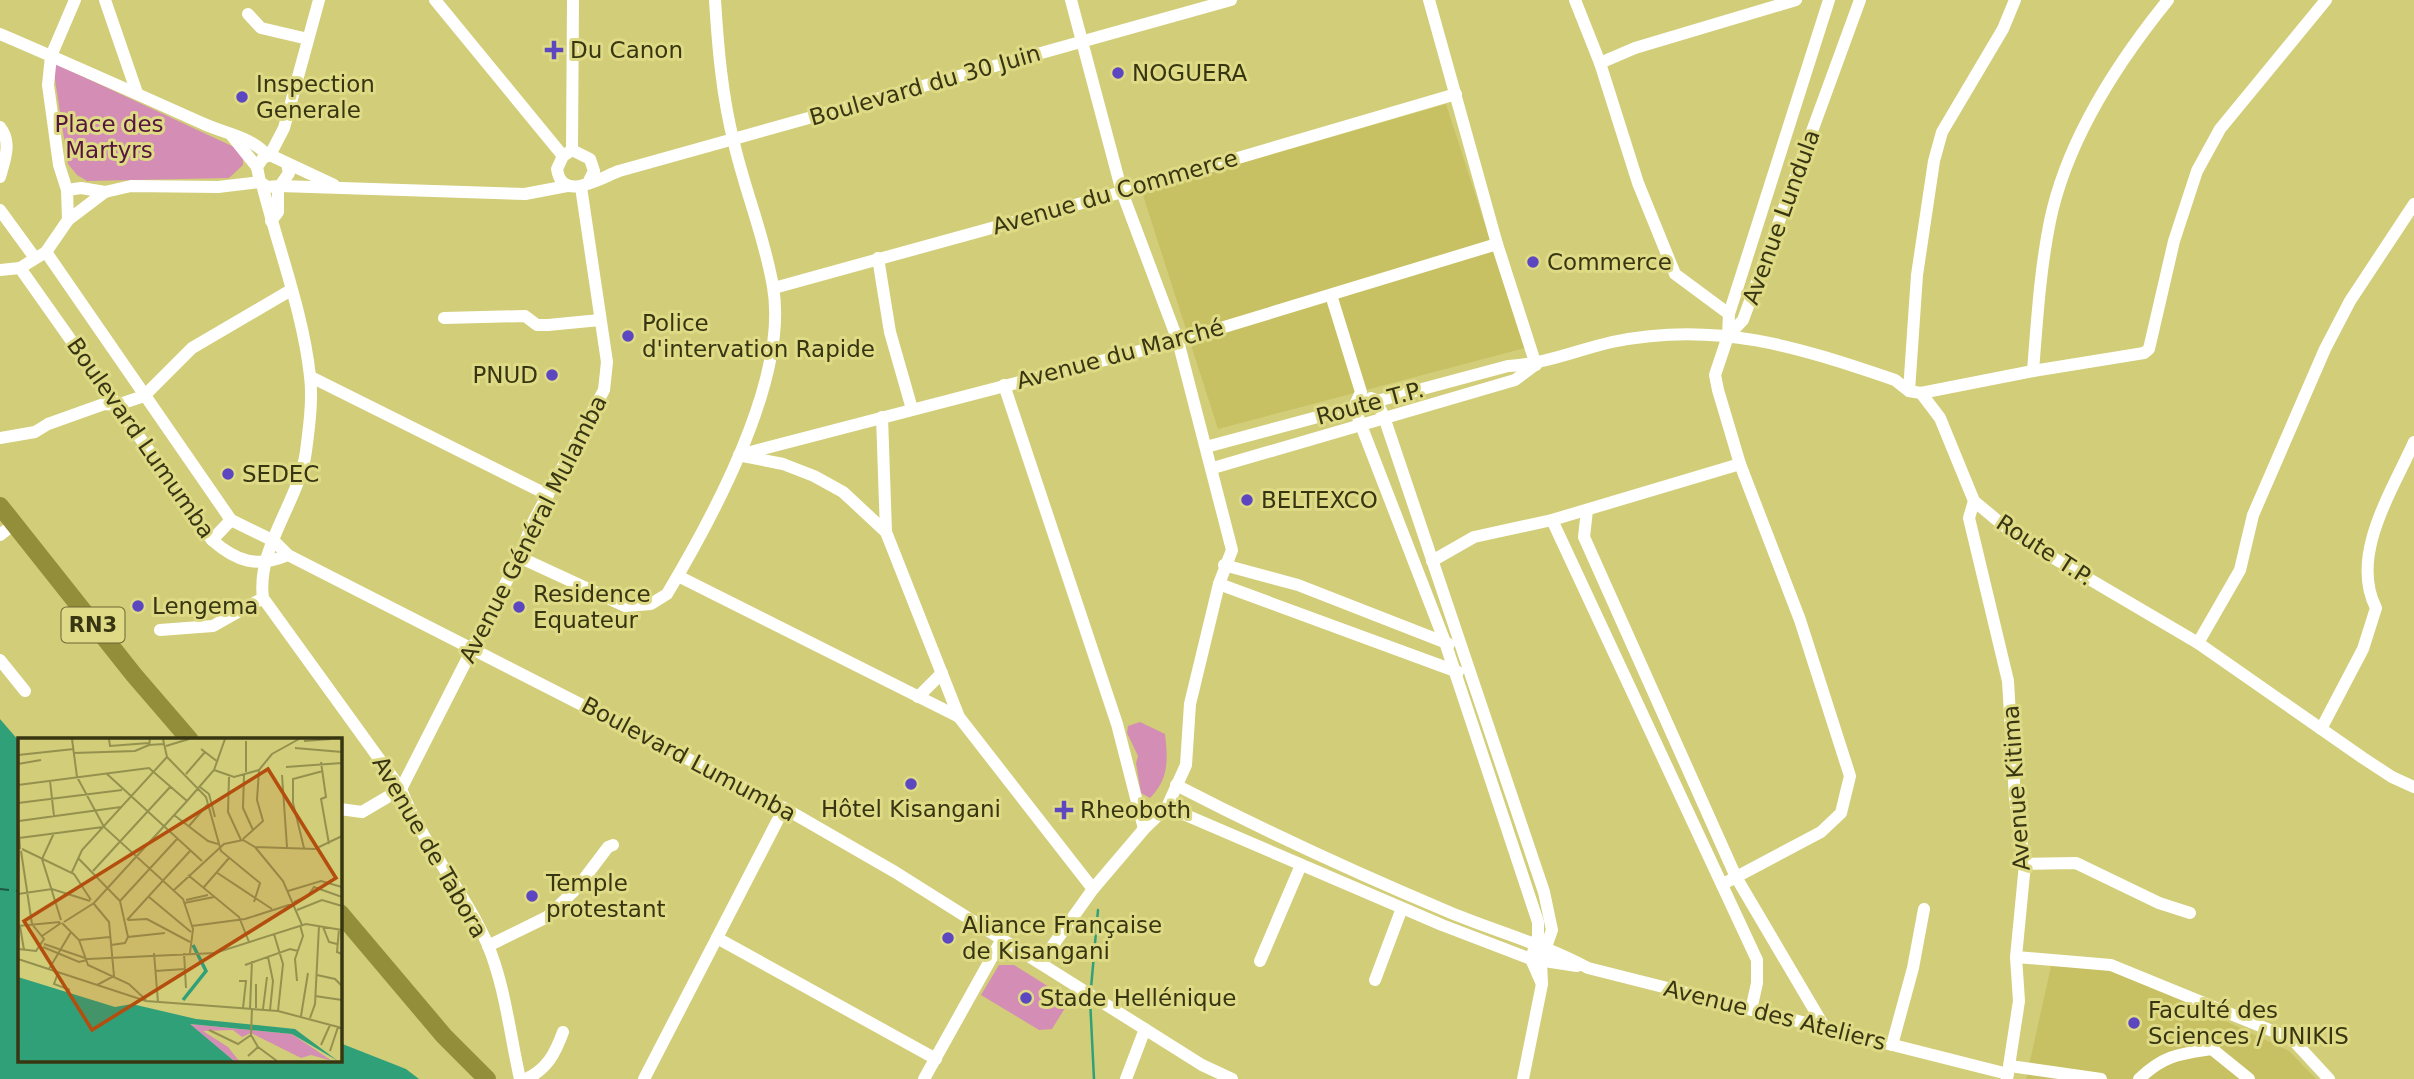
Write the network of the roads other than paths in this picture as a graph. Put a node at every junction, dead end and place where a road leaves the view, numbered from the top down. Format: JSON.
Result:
{"nodes":[{"id":1,"x":75,"y":0,"type":"edge"},
{"id":2,"x":105,"y":0,"type":"edge"},
{"id":3,"x":319,"y":0,"type":"edge"},
{"id":4,"x":435,"y":0,"type":"edge"},
{"id":5,"x":573,"y":0,"type":"edge"},
{"id":6,"x":715,"y":0,"type":"edge"},
{"id":7,"x":1071,"y":0,"type":"edge"},
{"id":8,"x":1231,"y":0,"type":"edge"},
{"id":9,"x":1429,"y":0,"type":"edge"},
{"id":10,"x":1575,"y":0,"type":"edge"},
{"id":11,"x":1796,"y":0,"type":"edge"},
{"id":12,"x":1829,"y":0,"type":"edge"},
{"id":13,"x":1860,"y":0,"type":"edge"},
{"id":14,"x":2015,"y":0,"type":"edge"},
{"id":15,"x":2168,"y":0,"type":"edge"},
{"id":16,"x":2326,"y":0,"type":"edge"},
{"id":17,"x":248,"y":14,"type":"dead end"},
{"id":18,"x":0,"y":34,"type":"edge"},
{"id":19,"x":309,"y":39,"type":"junction"},
{"id":20,"x":1080,"y":40,"type":"junction"},
{"id":21,"x":51,"y":56,"type":"junction"},
{"id":22,"x":1600,"y":63,"type":"junction"},
{"id":23,"x":137,"y":93,"type":"junction"},
{"id":24,"x":1456,"y":94,"type":"junction"},
{"id":25,"x":0,"y":127,"type":"edge"},
{"id":26,"x":229,"y":134,"type":"junction"},
{"id":27,"x":733,"y":141,"type":"junction"},
{"id":28,"x":568,"y":153,"type":"junction"},
{"id":29,"x":277,"y":158,"type":"junction"},
{"id":30,"x":590,"y":159,"type":"junction"},
{"id":31,"x":557,"y":169,"type":"junction"},
{"id":32,"x":619,"y":171,"type":"junction"},
{"id":33,"x":0,"y":177,"type":"edge"},
{"id":34,"x":259,"y":177,"type":"junction"},
{"id":35,"x":579,"y":185,"type":"junction"},
{"id":36,"x":279,"y":187,"type":"junction"},
{"id":37,"x":342,"y":189,"type":"junction"},
{"id":38,"x":67,"y":190,"type":"junction"},
{"id":39,"x":105,"y":192,"type":"junction"},
{"id":40,"x":1122,"y":192,"type":"junction"},
{"id":41,"x":525,"y":194,"type":"junction"},
{"id":42,"x":2414,"y":204,"type":"edge"},
{"id":43,"x":0,"y":210,"type":"edge"},
{"id":44,"x":68,"y":220,"type":"junction"},
{"id":45,"x":271,"y":221,"type":"junction"},
{"id":46,"x":1497,"y":244,"type":"junction"},
{"id":47,"x":40,"y":255,"type":"junction"},
{"id":48,"x":878,"y":258,"type":"junction"},
{"id":49,"x":20,"y":268,"type":"junction"},
{"id":50,"x":0,"y":270,"type":"edge"},
{"id":51,"x":774,"y":288,"type":"junction"},
{"id":52,"x":290,"y":290,"type":"junction"},
{"id":53,"x":1331,"y":295,"type":"junction"},
{"id":54,"x":1729,"y":314,"type":"junction"},
{"id":55,"x":444,"y":318,"type":"dead end"},
{"id":56,"x":600,"y":320,"type":"junction"},
{"id":57,"x":1728,"y":336,"type":"junction"},
{"id":58,"x":1178,"y":341,"type":"junction"},
{"id":59,"x":1536,"y":365,"type":"junction"},
{"id":60,"x":2033,"y":370,"type":"junction"},
{"id":61,"x":310,"y":377,"type":"junction"},
{"id":62,"x":1004,"y":384,"type":"junction"},
{"id":63,"x":1915,"y":392,"type":"junction"},
{"id":64,"x":1361,"y":393,"type":"junction"},
{"id":65,"x":144,"y":396,"type":"junction"},
{"id":66,"x":1377,"y":400,"type":"junction"},
{"id":67,"x":117,"y":405,"type":"junction"},
{"id":68,"x":1354,"y":407,"type":"junction"},
{"id":69,"x":912,"y":409,"type":"junction"},
{"id":70,"x":882,"y":417,"type":"junction"},
{"id":71,"x":1384,"y":417,"type":"junction"},
{"id":72,"x":1361,"y":425,"type":"junction"},
{"id":73,"x":0,"y":438,"type":"edge"},
{"id":74,"x":2414,"y":442,"type":"edge"},
{"id":75,"x":1206,"y":447,"type":"junction"},
{"id":76,"x":739,"y":455,"type":"junction"},
{"id":77,"x":1740,"y":464,"type":"junction"},
{"id":78,"x":1213,"y":468,"type":"junction"},
{"id":79,"x":548,"y":495,"type":"junction"},
{"id":80,"x":1974,"y":501,"type":"junction"},
{"id":81,"x":0,"y":506,"type":"edge"},
{"id":82,"x":1587,"y":510,"type":"junction"},
{"id":83,"x":231,"y":520,"type":"junction"},
{"id":84,"x":1552,"y":520,"type":"junction"},
{"id":85,"x":7,"y":530,"type":"edge"},
{"id":86,"x":886,"y":532,"type":"junction"},
{"id":87,"x":212,"y":540,"type":"junction"},
{"id":88,"x":274,"y":541,"type":"junction"},
{"id":89,"x":288,"y":555,"type":"junction"},
{"id":90,"x":519,"y":557,"type":"junction"},
{"id":91,"x":1432,"y":561,"type":"junction"},
{"id":92,"x":267,"y":564,"type":"junction"},
{"id":93,"x":1224,"y":565,"type":"junction"},
{"id":94,"x":678,"y":576,"type":"junction"},
{"id":95,"x":1219,"y":584,"type":"junction"},
{"id":96,"x":263,"y":598,"type":"junction"},
{"id":97,"x":1620,"y":615,"type":"junction"},
{"id":98,"x":1598,"y":619,"type":"junction"},
{"id":99,"x":160,"y":629,"type":"dead end"},
{"id":100,"x":1445,"y":642,"type":"junction"},
{"id":101,"x":2199,"y":643,"type":"junction"},
{"id":102,"x":473,"y":647,"type":"junction"},
{"id":103,"x":1462,"y":649,"type":"junction"},
{"id":104,"x":0,"y":660,"type":"edge"},
{"id":105,"x":1452,"y":670,"type":"junction"},
{"id":106,"x":942,"y":673,"type":"junction"},
{"id":107,"x":1471,"y":677,"type":"junction"},
{"id":108,"x":25,"y":691,"type":"dead end"},
{"id":109,"x":918,"y":697,"type":"junction"},
{"id":110,"x":959,"y":717,"type":"junction"},
{"id":111,"x":2321,"y":729,"type":"junction"},
{"id":112,"x":188,"y":738,"type":"edge"},
{"id":113,"x":1176,"y":785,"type":"junction"},
{"id":114,"x":2414,"y":787,"type":"edge"},
{"id":115,"x":401,"y":789,"type":"junction"},
{"id":116,"x":1167,"y":807,"type":"junction"},
{"id":117,"x":784,"y":808,"type":"junction"},
{"id":118,"x":341,"y":809,"type":"edge"},
{"id":119,"x":1144,"y":829,"type":"junction"},
{"id":120,"x":613,"y":845,"type":"dead end"},
{"id":121,"x":2025,"y":864,"type":"junction"},
{"id":122,"x":1301,"y":865,"type":"junction"},
{"id":123,"x":1736,"y":877,"type":"junction"},
{"id":124,"x":1723,"y":884,"type":"junction"},
{"id":125,"x":1093,"y":890,"type":"junction"},
{"id":126,"x":1402,"y":908,"type":"junction"},
{"id":127,"x":1924,"y":909,"type":"dead end"},
{"id":128,"x":2190,"y":913,"type":"dead end"},
{"id":129,"x":341,"y":914,"type":"edge"},
{"id":130,"x":717,"y":938,"type":"junction"},
{"id":131,"x":1002,"y":939,"type":"junction"},
{"id":132,"x":1541,"y":944,"type":"junction"},
{"id":133,"x":488,"y":946,"type":"junction"},
{"id":134,"x":2016,"y":957,"type":"junction"},
{"id":135,"x":1536,"y":960,"type":"junction"},
{"id":136,"x":1260,"y":961,"type":"dead end"},
{"id":137,"x":1041,"y":962,"type":"junction"},
{"id":138,"x":1588,"y":968,"type":"junction"},
{"id":139,"x":1375,"y":980,"type":"dead end"},
{"id":140,"x":1751,"y":1010,"type":"junction"},
{"id":141,"x":1825,"y":1028,"type":"junction"},
{"id":142,"x":1145,"y":1029,"type":"junction"},
{"id":143,"x":563,"y":1032,"type":"dead end"},
{"id":144,"x":1892,"y":1045,"type":"junction"},
{"id":145,"x":936,"y":1059,"type":"junction"},
{"id":146,"x":2008,"y":1073,"type":"edge"},
{"id":147,"x":928,"y":1077,"type":"edge"},
{"id":148,"x":487,"y":1079,"type":"edge"},
{"id":149,"x":520,"y":1079,"type":"edge"},
{"id":150,"x":526,"y":1079,"type":"edge"},
{"id":151,"x":644,"y":1079,"type":"edge"},
{"id":152,"x":1126,"y":1079,"type":"edge"},
{"id":153,"x":1232,"y":1079,"type":"edge"},
{"id":154,"x":1523,"y":1079,"type":"edge"},
{"id":155,"x":2101,"y":1079,"type":"edge"},
{"id":156,"x":2139,"y":1079,"type":"edge"},
{"id":157,"x":2249,"y":1079,"type":"edge"},
{"id":158,"x":2329,"y":1079,"type":"edge"}],
"edges":[{"from":1,"to":21,"type":"street"},
{"from":2,"to":23,"type":"street"},
{"from":3,"to":19,"type":"street"},
{"from":4,"to":28,"type":"street"},
{"from":5,"to":28,"type":"street"},
{"from":6,"to":27,"type":"street"},
{"from":7,"to":20,"type":"street"},
{"from":8,"to":20,"type":"street","name":"Boulevard du 30 Juin"},
{"from":9,"to":24,"type":"street"},
{"from":10,"to":22,"type":"street"},
{"from":11,"to":22,"type":"street"},
{"from":12,"to":54,"type":"street","name":"Avenue Lundula"},
{"from":13,"to":57,"type":"street","name":"Avenue Lundula"},
{"from":14,"to":63,"type":"street"},
{"from":15,"to":60,"type":"street"},
{"from":16,"to":60,"type":"street"},
{"from":17,"to":19,"type":"street"},
{"from":18,"to":21,"type":"street"},
{"from":19,"to":29,"type":"street"},
{"from":20,"to":27,"type":"street","name":"Boulevard du 30 Juin"},
{"from":20,"to":40,"type":"street"},
{"from":21,"to":23,"type":"street"},
{"from":21,"to":38,"type":"street"},
{"from":22,"to":54,"type":"street"},
{"from":23,"to":26,"type":"street"},
{"from":24,"to":40,"type":"street","name":"Avenue du Commerce"},
{"from":24,"to":46,"type":"street"},
{"from":25,"to":33,"type":"street"},
{"from":26,"to":29,"type":"street"},
{"from":26,"to":34,"type":"street"},
{"from":27,"to":32,"type":"street","name":"Boulevard du 30 Juin"},
{"from":27,"to":51,"type":"street"},
{"from":28,"to":30,"type":"street"},
{"from":28,"to":31,"type":"street"},
{"from":29,"to":34,"type":"street"},
{"from":29,"to":36,"type":"street"},
{"from":29,"to":37,"type":"street"},
{"from":30,"to":32,"type":"street"},
{"from":30,"to":35,"type":"street"},
{"from":31,"to":35,"type":"street"},
{"from":31,"to":41,"type":"street"},
{"from":32,"to":35,"type":"street","name":"Boulevard du 30 Juin"},
{"from":34,"to":36,"type":"street"},
{"from":34,"to":39,"type":"street"},
{"from":34,"to":45,"type":"street"},
{"from":35,"to":41,"type":"street","name":"Boulevard du 30 Juin"},
{"from":35,"to":56,"type":"street","name":"Avenue Général Mulamba"},
{"from":36,"to":37,"type":"street"},
{"from":36,"to":45,"type":"street"},
{"from":37,"to":41,"type":"street"},
{"from":38,"to":39,"type":"street"},
{"from":38,"to":44,"type":"street"},
{"from":39,"to":44,"type":"street"},
{"from":40,"to":48,"type":"street","name":"Avenue du Commerce"},
{"from":40,"to":58,"type":"street"},
{"from":42,"to":101,"type":"street"},
{"from":43,"to":47,"type":"street","name":"Boulevard Lumumba"},
{"from":44,"to":47,"type":"street"},
{"from":45,"to":52,"type":"street"},
{"from":46,"to":53,"type":"street","name":"Avenue du Marché"},
{"from":46,"to":59,"type":"street"},
{"from":47,"to":49,"type":"street"},
{"from":47,"to":65,"type":"street","name":"Boulevard Lumumba"},
{"from":48,"to":51,"type":"street","name":"Avenue du Commerce"},
{"from":48,"to":69,"type":"street"},
{"from":49,"to":50,"type":"street"},
{"from":49,"to":67,"type":"street","name":"Boulevard Lumumba"},
{"from":51,"to":76,"type":"street"},
{"from":52,"to":61,"type":"street"},
{"from":52,"to":65,"type":"street"},
{"from":53,"to":58,"type":"street","name":"Avenue du Marché"},
{"from":53,"to":64,"type":"street"},
{"from":54,"to":57,"type":"street","name":"Avenue Lundula"},
{"from":55,"to":56,"type":"street"},
{"from":56,"to":79,"type":"street","name":"Avenue Général Mulamba"},
{"from":57,"to":59,"type":"street","name":"Route T.P."},
{"from":57,"to":63,"type":"street","name":"Route T.P."},
{"from":57,"to":77,"type":"street"},
{"from":58,"to":62,"type":"street","name":"Avenue du Marché"},
{"from":58,"to":75,"type":"street"},
{"from":59,"to":66,"type":"street","name":"Route T.P."},
{"from":59,"to":71,"type":"street","name":"Route T.P."},
{"from":60,"to":63,"type":"street"},
{"from":61,"to":79,"type":"street"},
{"from":61,"to":88,"type":"street"},
{"from":62,"to":69,"type":"street","name":"Avenue du Marché"},
{"from":62,"to":119,"type":"street"},
{"from":63,"to":80,"type":"street","name":"Route T.P."},
{"from":64,"to":66,"type":"street"},
{"from":64,"to":68,"type":"street"},
{"from":65,"to":67,"type":"street"},
{"from":65,"to":83,"type":"street","name":"Boulevard Lumumba"},
{"from":66,"to":68,"type":"street","name":"Route T.P."},
{"from":66,"to":71,"type":"street"},
{"from":67,"to":73,"type":"street"},
{"from":67,"to":87,"type":"street","name":"Boulevard Lumumba"},
{"from":68,"to":72,"type":"street"},
{"from":68,"to":75,"type":"street","name":"Route T.P."},
{"from":69,"to":70,"type":"street","name":"Avenue du Marché"},
{"from":70,"to":76,"type":"street","name":"Avenue du Marché"},
{"from":70,"to":86,"type":"street"},
{"from":71,"to":72,"type":"street","name":"Route T.P."},
{"from":71,"to":91,"type":"street"},
{"from":72,"to":78,"type":"street","name":"Route T.P."},
{"from":72,"to":100,"type":"street"},
{"from":74,"to":111,"type":"street"},
{"from":75,"to":78,"type":"street"},
{"from":76,"to":86,"type":"street"},
{"from":76,"to":94,"type":"street"},
{"from":77,"to":82,"type":"street"},
{"from":77,"to":123,"type":"street"},
{"from":78,"to":93,"type":"street"},
{"from":79,"to":90,"type":"street","name":"Avenue Général Mulamba"},
{"from":80,"to":101,"type":"street","name":"Route T.P."},
{"from":80,"to":121,"type":"street","name":"Avenue Kitima"},
{"from":81,"to":85,"type":"highway","number":"RN3"},
{"from":82,"to":84,"type":"street"},
{"from":82,"to":97,"type":"street"},
{"from":83,"to":87,"type":"street"},
{"from":83,"to":88,"type":"street","name":"Boulevard Lumumba"},
{"from":84,"to":91,"type":"street"},
{"from":84,"to":98,"type":"street"},
{"from":85,"to":112,"type":"highway","number":"RN3"},
{"from":86,"to":106,"type":"street"},
{"from":87,"to":92,"type":"street","name":"Boulevard Lumumba"},
{"from":88,"to":89,"type":"street","name":"Boulevard Lumumba"},
{"from":88,"to":92,"type":"street"},
{"from":89,"to":92,"type":"street"},
{"from":89,"to":102,"type":"street","name":"Boulevard Lumumba"},
{"from":90,"to":94,"type":"street"},
{"from":90,"to":102,"type":"street","name":"Avenue Général Mulamba"},
{"from":91,"to":103,"type":"street"},
{"from":92,"to":96,"type":"street"},
{"from":93,"to":95,"type":"street"},
{"from":93,"to":100,"type":"street"},
{"from":94,"to":109,"type":"street"},
{"from":95,"to":105,"type":"street"},
{"from":95,"to":113,"type":"street"},
{"from":96,"to":99,"type":"street"},
{"from":96,"to":115,"type":"street","name":"Avenue de Tabora"},
{"from":97,"to":98,"type":"street"},
{"from":97,"to":123,"type":"street"},
{"from":98,"to":124,"type":"street"},
{"from":100,"to":103,"type":"street"},
{"from":100,"to":105,"type":"street"},
{"from":101,"to":111,"type":"street","name":"Route T.P."},
{"from":102,"to":115,"type":"street","name":"Avenue Général Mulamba"},
{"from":102,"to":117,"type":"street","name":"Boulevard Lumumba"},
{"from":103,"to":107,"type":"street"},
{"from":104,"to":108,"type":"street"},
{"from":105,"to":107,"type":"street"},
{"from":105,"to":132,"type":"street"},
{"from":106,"to":109,"type":"street"},
{"from":106,"to":110,"type":"street"},
{"from":107,"to":132,"type":"street"},
{"from":109,"to":110,"type":"street"},
{"from":110,"to":125,"type":"street"},
{"from":111,"to":114,"type":"street","name":"Route T.P."},
{"from":113,"to":116,"type":"street"},
{"from":113,"to":132,"type":"street","name":"Avenue des Ateliers"},
{"from":115,"to":118,"type":"street"},
{"from":115,"to":133,"type":"street","name":"Avenue de Tabora"},
{"from":116,"to":119,"type":"street"},
{"from":116,"to":122,"type":"street"},
{"from":117,"to":130,"type":"street"},
{"from":117,"to":131,"type":"street","name":"Boulevard Lumumba"},
{"from":119,"to":125,"type":"street"},
{"from":120,"to":133,"type":"street"},
{"from":121,"to":128,"type":"street"},
{"from":121,"to":134,"type":"street","name":"Avenue Kitima"},
{"from":122,"to":126,"type":"street"},
{"from":122,"to":136,"type":"street"},
{"from":123,"to":124,"type":"street"},
{"from":123,"to":141,"type":"street"},
{"from":124,"to":140,"type":"street"},
{"from":125,"to":137,"type":"street"},
{"from":126,"to":135,"type":"street"},
{"from":126,"to":139,"type":"street"},
{"from":127,"to":144,"type":"street"},
{"from":129,"to":148,"type":"highway"},
{"from":130,"to":145,"type":"street"},
{"from":130,"to":151,"type":"street"},
{"from":131,"to":137,"type":"street","name":"Boulevard Lumumba"},
{"from":131,"to":145,"type":"street"},
{"from":132,"to":135,"type":"street"},
{"from":132,"to":138,"type":"street","name":"Avenue des Ateliers"},
{"from":133,"to":149,"type":"street","name":"Avenue de Tabora"},
{"from":134,"to":146,"type":"street","name":"Avenue Kitima"},
{"from":134,"to":158,"type":"street"},
{"from":135,"to":138,"type":"street"},
{"from":135,"to":154,"type":"street"},
{"from":137,"to":142,"type":"street","name":"Boulevard Lumumba"},
{"from":138,"to":140,"type":"street","name":"Avenue des Ateliers"},
{"from":140,"to":141,"type":"street","name":"Avenue des Ateliers"},
{"from":141,"to":144,"type":"street","name":"Avenue des Ateliers"},
{"from":142,"to":152,"type":"street"},
{"from":142,"to":153,"type":"street","name":"Boulevard Lumumba"},
{"from":143,"to":150,"type":"street"},
{"from":144,"to":146,"type":"street","name":"Avenue des Ateliers"},
{"from":145,"to":147,"type":"street"},
{"from":146,"to":155,"type":"street","name":"Avenue des Ateliers"},
{"from":156,"to":157,"type":"street"}]}
